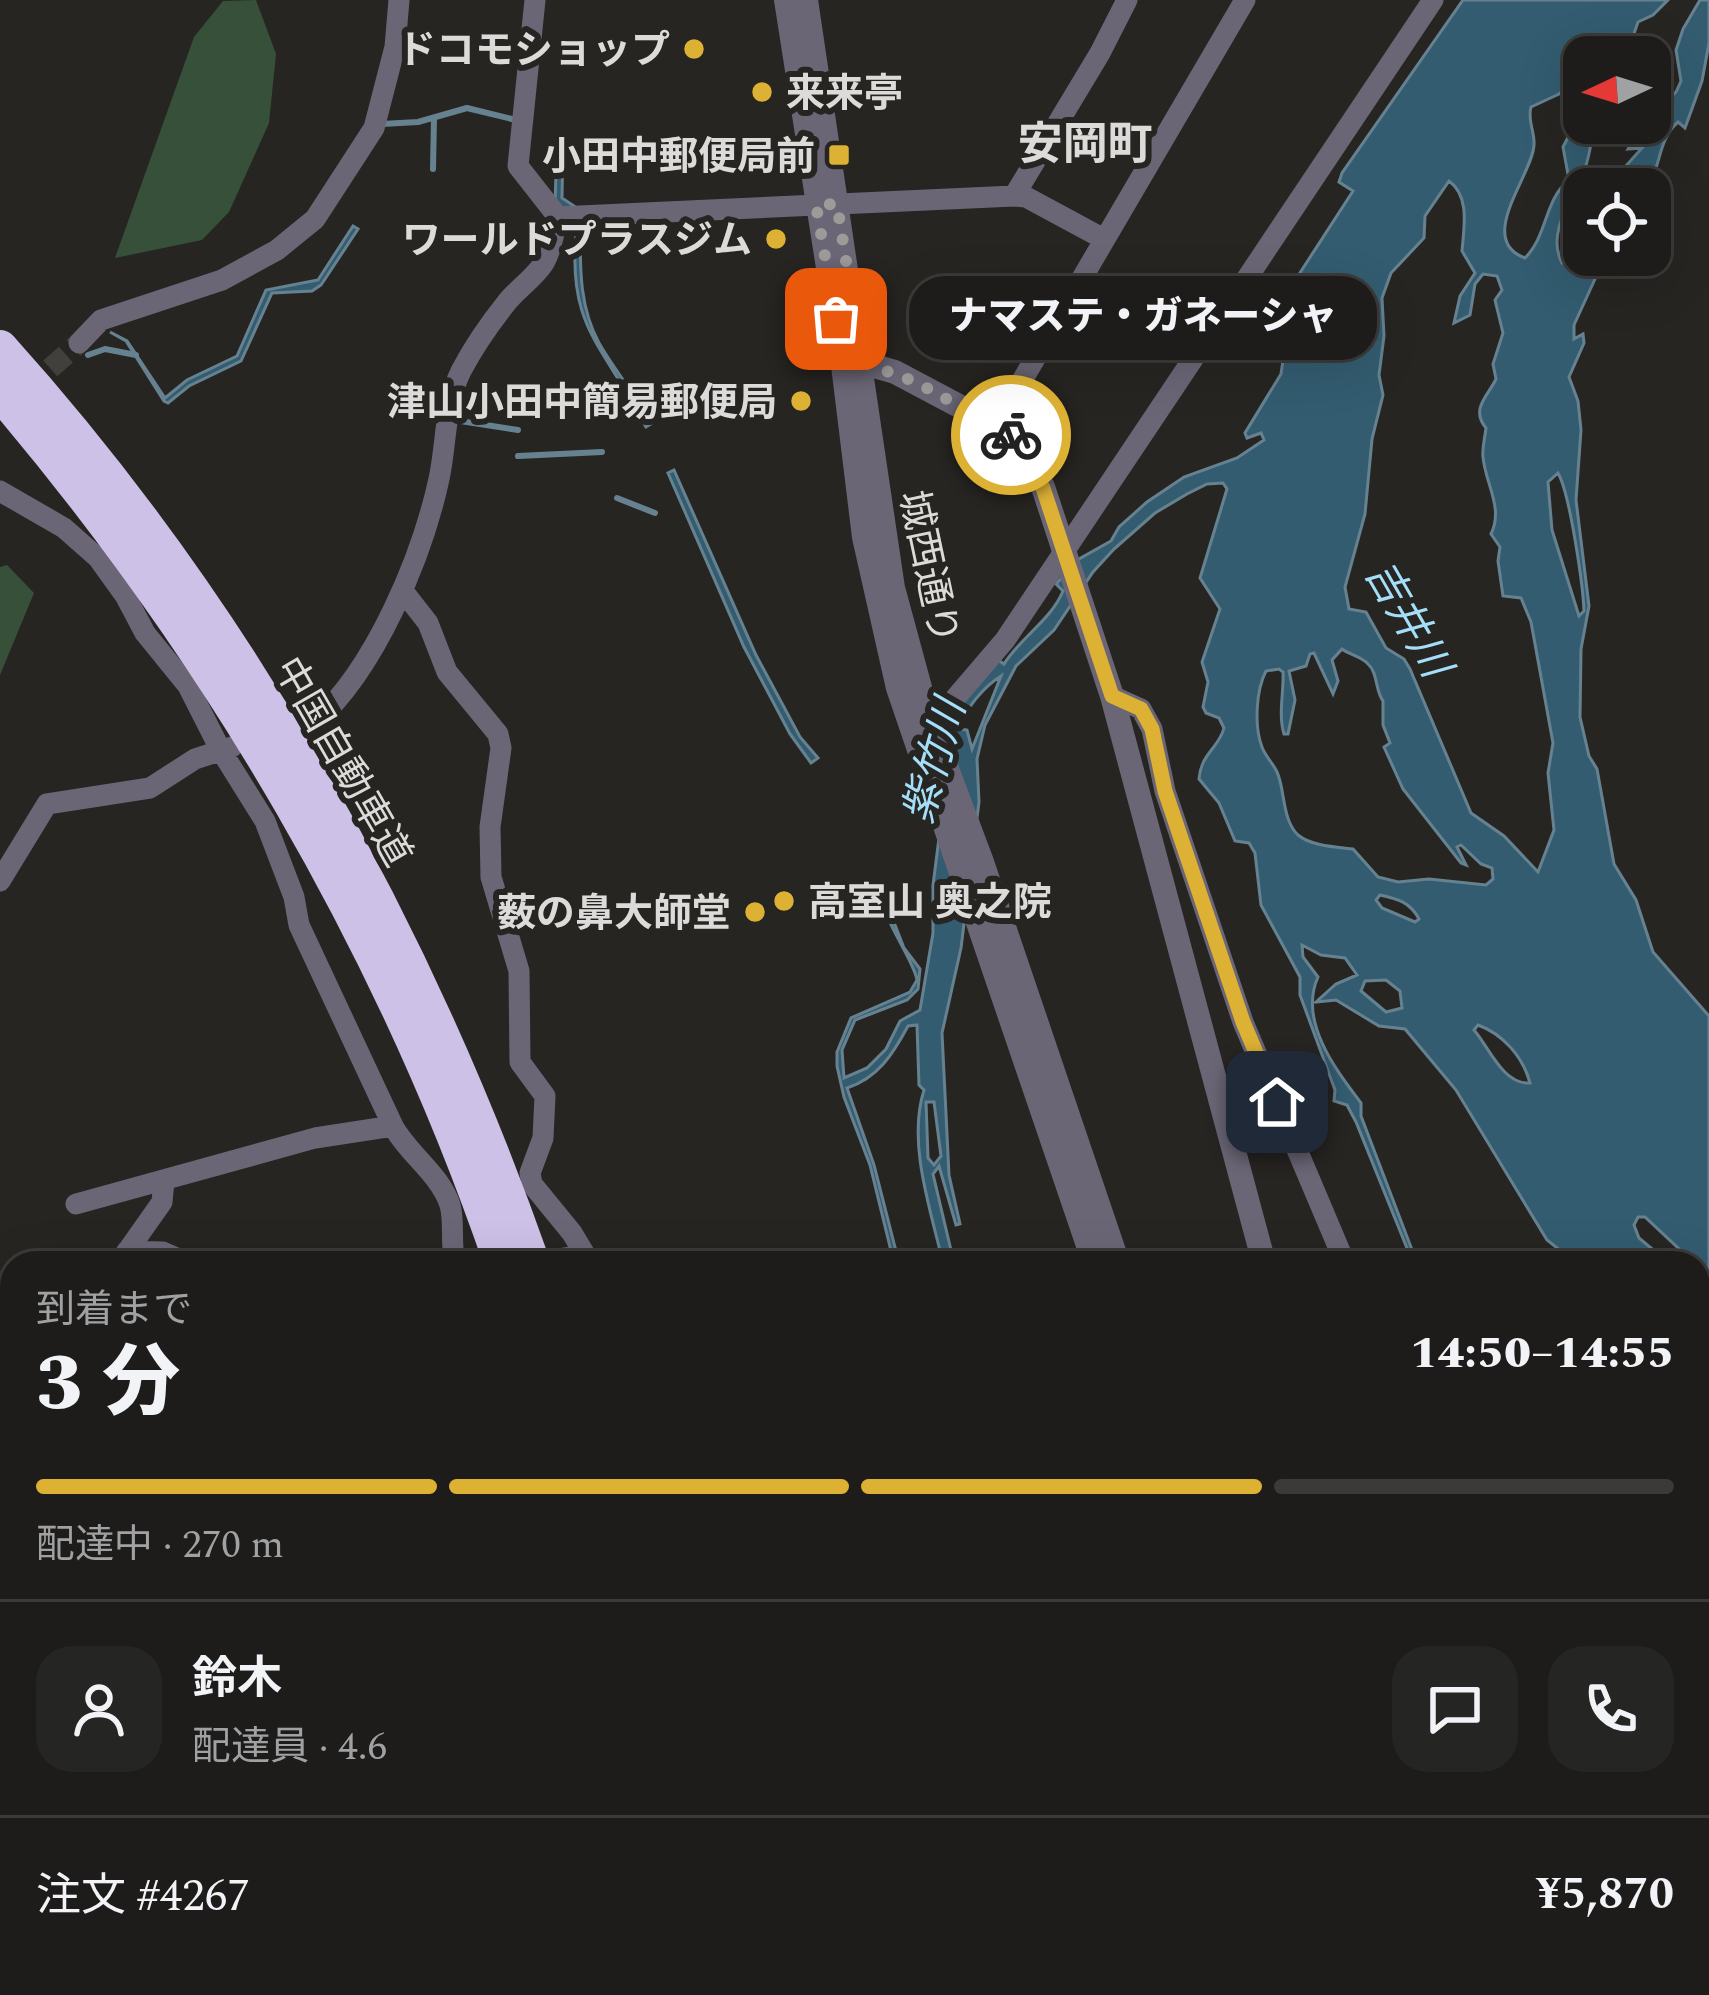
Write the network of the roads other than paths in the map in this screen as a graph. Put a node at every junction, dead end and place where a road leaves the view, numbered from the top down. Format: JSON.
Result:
{"nodes":[{"id":1,"x":399,"y":0,"type":"edge"},
{"id":2,"x":536,"y":0,"type":"edge"},
{"id":3,"x":786,"y":0,"type":"edge"},
{"id":4,"x":806,"y":0,"type":"edge"},
{"id":5,"x":1127,"y":0,"type":"edge"},
{"id":6,"x":1245,"y":0,"type":"edge"},
{"id":7,"x":1433,"y":0,"type":"edge"},
{"id":8,"x":1014,"y":196,"type":"junction"},
{"id":9,"x":826,"y":204,"type":"junction"},
{"id":10,"x":558,"y":217,"type":"junction"},
{"id":11,"x":1102,"y":238,"type":"junction"},
{"id":12,"x":79,"y":343,"type":"tunnel mouth"},
{"id":13,"x":0,"y":348,"type":"edge"},
{"id":14,"x":852,"y":359,"type":"junction"},
{"id":15,"x":0,"y":392,"type":"edge"},
{"id":16,"x":996,"y":425,"type":"junction"},
{"id":17,"x":0,"y":491,"type":"edge"},
{"id":18,"x":1066,"y":554,"type":"junction"},
{"id":19,"x":403,"y":591,"type":"junction"},
{"id":20,"x":1112,"y":696,"type":"junction"},
{"id":21,"x":314,"y":723,"type":"dead end"},
{"id":22,"x":920,"y":726,"type":"junction"},
{"id":23,"x":229,"y":748,"type":"junction"},
{"id":24,"x":0,"y":881,"type":"edge"},
{"id":25,"x":393,"y":1126,"type":"junction"},
{"id":26,"x":164,"y":1181,"type":"junction"},
{"id":27,"x":76,"y":1204,"type":"dead end"},
{"id":28,"x":127,"y":1251,"type":"edge"},
{"id":29,"x":468,"y":1251,"type":"edge"},
{"id":30,"x":472,"y":1251,"type":"edge"},
{"id":31,"x":541,"y":1251,"type":"edge"},
{"id":32,"x":581,"y":1251,"type":"edge"},
{"id":33,"x":1090,"y":1251,"type":"edge"},
{"id":34,"x":1114,"y":1251,"type":"edge"},
{"id":35,"x":1261,"y":1251,"type":"edge"},
{"id":36,"x":1340,"y":1251,"type":"edge"}],
"edges":[{"from":1,"to":12,"type":"street"},
{"from":2,"to":10,"type":"street"},
{"from":3,"to":9,"type":"street","name":"城西通り"},
{"from":4,"to":9,"type":"street","name":"城西通り"},
{"from":5,"to":8,"type":"street"},
{"from":6,"to":11,"type":"street"},
{"from":7,"to":18,"type":"street"},
{"from":8,"to":9,"type":"street"},
{"from":8,"to":11,"type":"street"},
{"from":9,"to":10,"type":"street"},
{"from":9,"to":14,"type":"street","name":"城西通り"},
{"from":10,"to":19,"type":"street"},
{"from":11,"to":16,"type":"street"},
{"from":13,"to":31,"type":"highway","name":"中国自動車道"},
{"from":14,"to":16,"type":"street"},
{"from":14,"to":22,"type":"street","name":"城西通り"},
{"from":15,"to":30,"type":"highway","name":"中国自動車道"},
{"from":16,"to":18,"type":"street"},
{"from":17,"to":23,"type":"street"},
{"from":18,"to":20,"type":"street"},
{"from":18,"to":22,"type":"street"},
{"from":19,"to":21,"type":"street"},
{"from":19,"to":32,"type":"street"},
{"from":20,"to":35,"type":"street"},
{"from":20,"to":36,"type":"street"},
{"from":22,"to":33,"type":"street","name":"城西通り"},
{"from":22,"to":34,"type":"street","name":"城西通り"},
{"from":23,"to":24,"type":"street"},
{"from":23,"to":25,"type":"street"},
{"from":25,"to":26,"type":"street"},
{"from":25,"to":29,"type":"street"},
{"from":26,"to":27,"type":"street"},
{"from":26,"to":28,"type":"street"}]}
